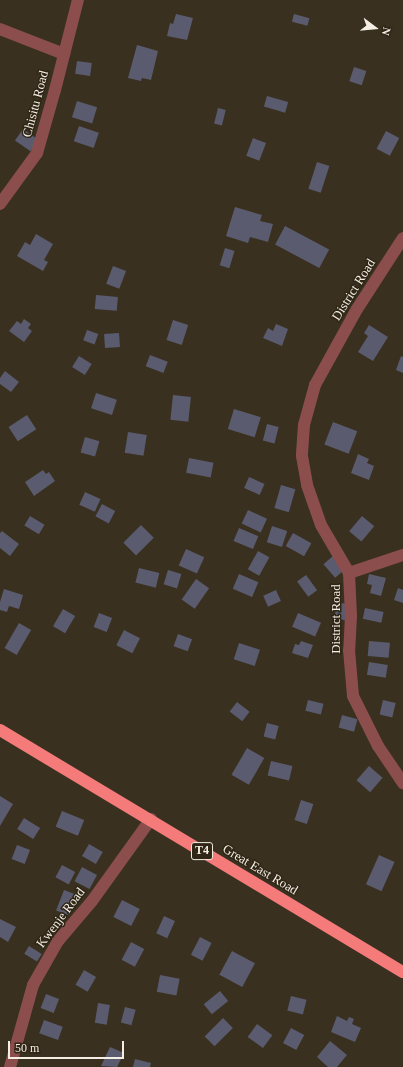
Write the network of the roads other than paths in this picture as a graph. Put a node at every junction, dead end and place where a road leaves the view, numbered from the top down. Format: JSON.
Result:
{"nodes":[{"id":1,"x":78,"y":0,"type":"edge"},
{"id":2,"x":0,"y":28,"type":"edge"},
{"id":3,"x":64,"y":54,"type":"junction"},
{"id":4,"x":0,"y":204,"type":"edge"},
{"id":5,"x":403,"y":238,"type":"edge"},
{"id":6,"x":403,"y":555,"type":"edge"},
{"id":7,"x":349,"y":573,"type":"junction"},
{"id":8,"x":0,"y":730,"type":"edge"},
{"id":9,"x":403,"y":783,"type":"edge"},
{"id":10,"x":150,"y":819,"type":"junction"},
{"id":11,"x":403,"y":972,"type":"edge"},
{"id":12,"x":10,"y":1067,"type":"edge"}],
"edges":[{"from":1,"to":3,"type":"street","name":"Chisitu Road"},
{"from":2,"to":3,"type":"street"},
{"from":3,"to":4,"type":"street","name":"Chisitu Road"},
{"from":5,"to":7,"type":"street","name":"District Road"},
{"from":6,"to":7,"type":"street"},
{"from":7,"to":9,"type":"street","name":"District Road"},
{"from":8,"to":10,"type":"highway","name":"Great East Road","number":"T4"},
{"from":10,"to":11,"type":"highway","name":"Great East Road","number":"T4"},
{"from":10,"to":12,"type":"street","name":"Kwenje Road"}]}
